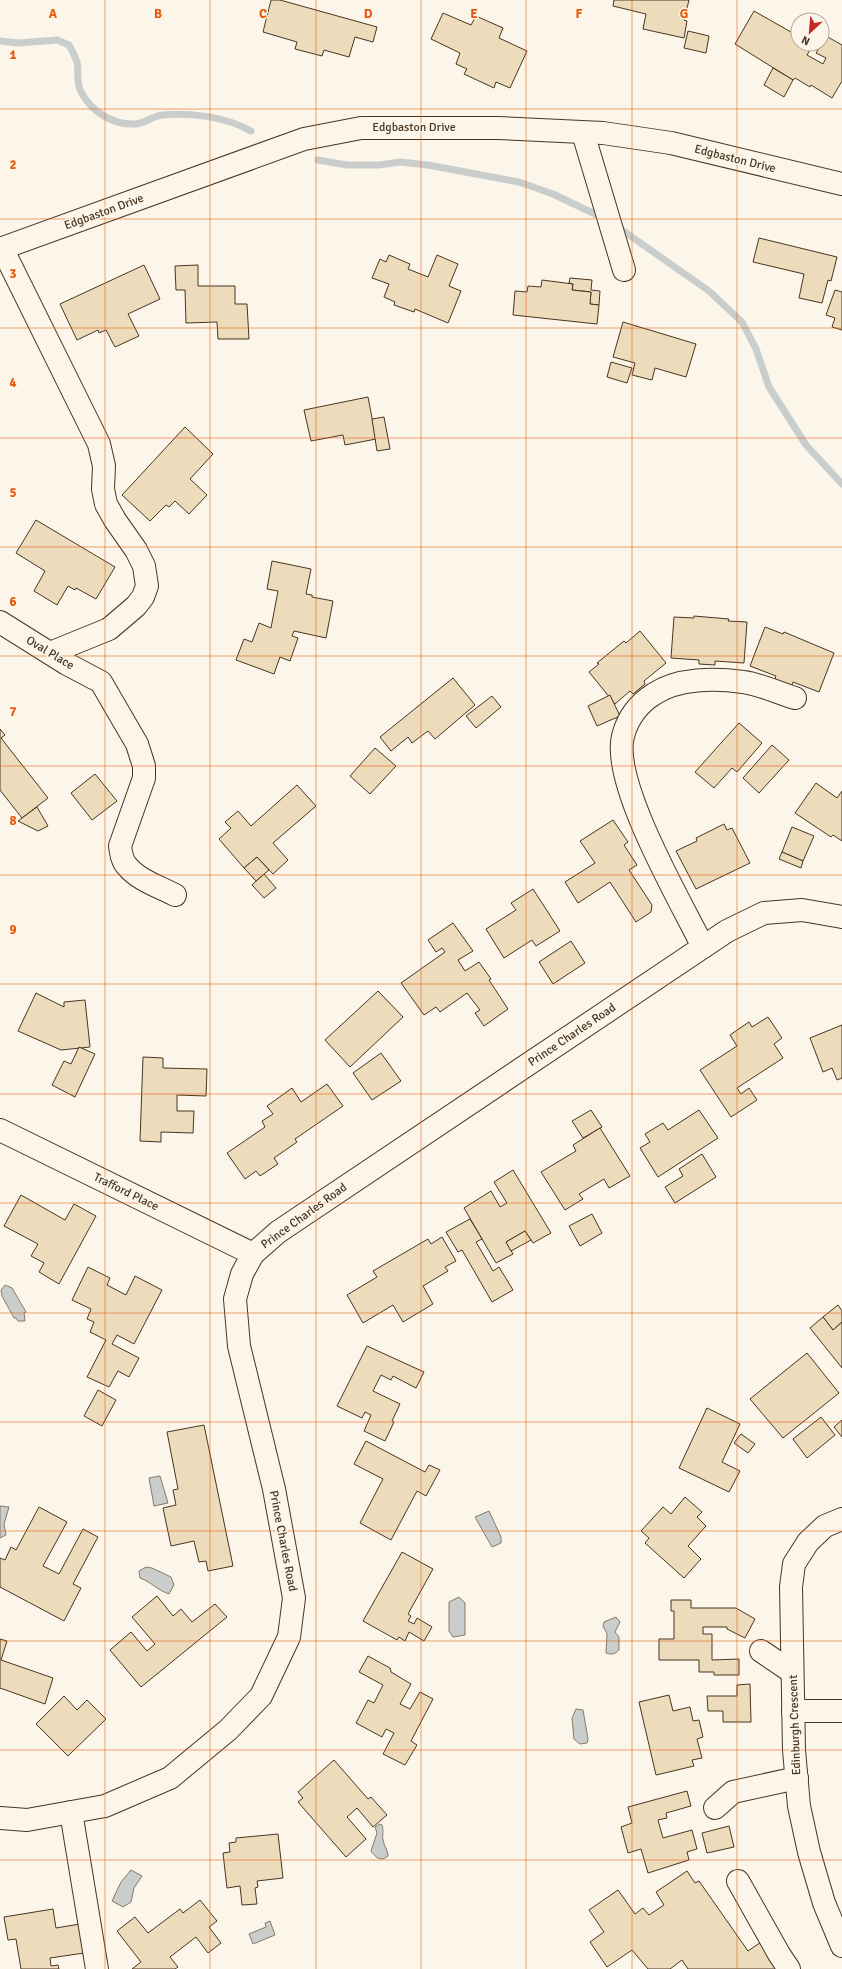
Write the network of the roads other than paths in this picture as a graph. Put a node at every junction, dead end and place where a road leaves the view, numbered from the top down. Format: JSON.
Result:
{"nodes":[{"id":1,"x":583,"y":133,"type":"junction"},
{"id":2,"x":842,"y":184,"type":"edge"},
{"id":3,"x":1,"y":249,"type":"edge"},
{"id":4,"x":624,"y":270,"type":"dead end"},
{"id":5,"x":0,"y":622,"type":"edge"},
{"id":6,"x":50,"y":652,"type":"junction"},
{"id":7,"x":795,"y":698,"type":"dead end"},
{"id":8,"x":176,"y":895,"type":"dead end"},
{"id":9,"x":842,"y":917,"type":"edge"},
{"id":10,"x":703,"y":947,"type":"junction"},
{"id":11,"x":0,"y":1130,"type":"edge"},
{"id":12,"x":253,"y":1254,"type":"junction"},
{"id":13,"x":842,"y":1519,"type":"edge"},
{"id":14,"x":761,"y":1651,"type":"dead end"},
{"id":15,"x":792,"y":1672,"type":"junction"},
{"id":16,"x":793,"y":1711,"type":"junction"},
{"id":17,"x":842,"y":1711,"type":"edge"},
{"id":18,"x":797,"y":1778,"type":"junction"},
{"id":19,"x":715,"y":1808,"type":"dead end"},
{"id":20,"x":71,"y":1812,"type":"junction"},
{"id":21,"x":0,"y":1818,"type":"edge"},
{"id":22,"x":738,"y":1881,"type":"dead end"},
{"id":23,"x":842,"y":1946,"type":"edge"},
{"id":24,"x":97,"y":1969,"type":"edge"},
{"id":25,"x":789,"y":1969,"type":"edge"}],
"edges":[{"from":1,"to":2,"type":"street","name":"Edgbaston Drive"},
{"from":1,"to":3,"type":"street","name":"Edgbaston Drive"},
{"from":1,"to":4,"type":"street"},
{"from":3,"to":6,"type":"street"},
{"from":5,"to":6,"type":"street","name":"Oval Place"},
{"from":6,"to":8,"type":"street","name":"Oval Place"},
{"from":7,"to":10,"type":"street"},
{"from":9,"to":10,"type":"street","name":"Prince Charles Road"},
{"from":10,"to":12,"type":"street","name":"Prince Charles Road"},
{"from":11,"to":12,"type":"street","name":"Trafford Place"},
{"from":12,"to":20,"type":"street","name":"Prince Charles Road"},
{"from":13,"to":15,"type":"street","name":"Edinburgh Crescent"},
{"from":14,"to":15,"type":"street"},
{"from":15,"to":16,"type":"street","name":"Edinburgh Crescent"},
{"from":16,"to":17,"type":"street"},
{"from":16,"to":18,"type":"street","name":"Edinburgh Crescent"},
{"from":18,"to":19,"type":"street"},
{"from":18,"to":23,"type":"street","name":"Edinburgh Crescent"},
{"from":20,"to":21,"type":"street","name":"Prince Charles Road"},
{"from":20,"to":24,"type":"street"},
{"from":22,"to":25,"type":"street"}]}
